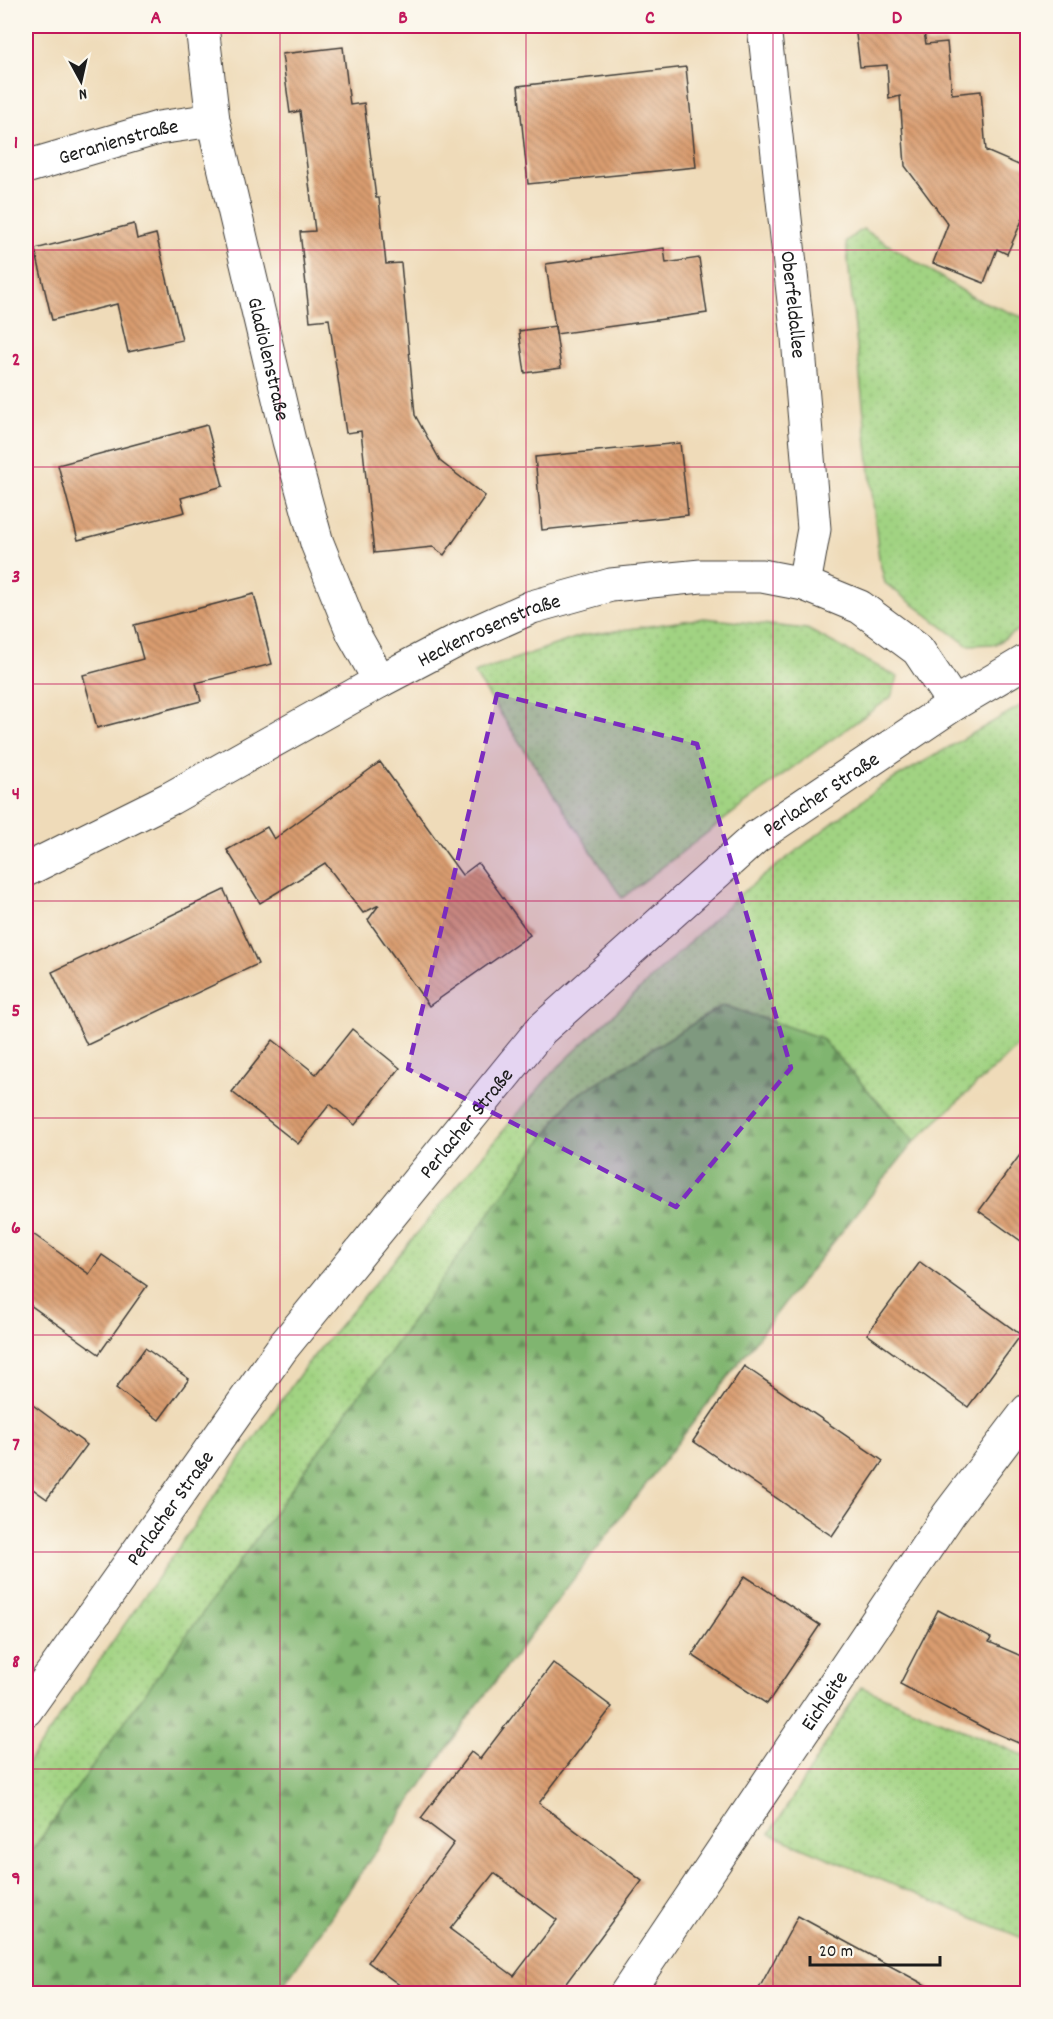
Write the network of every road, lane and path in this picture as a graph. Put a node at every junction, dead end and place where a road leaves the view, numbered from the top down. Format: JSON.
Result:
{"nodes":[{"id":1,"x":202,"y":26,"type":"edge"},
{"id":2,"x":764,"y":26,"type":"edge"},
{"id":3,"x":213,"y":120,"type":"junction"},
{"id":4,"x":26,"y":167,"type":"edge"},
{"id":5,"x":804,"y":584,"type":"junction"},
{"id":6,"x":1028,"y":660,"type":"edge"},
{"id":7,"x":380,"y":681,"type":"junction"},
{"id":8,"x":954,"y":704,"type":"junction"},
{"id":9,"x":26,"y":870,"type":"edge"},
{"id":10,"x":1028,"y":1410,"type":"edge"},
{"id":11,"x":26,"y":1710,"type":"edge"},
{"id":12,"x":626,"y":1994,"type":"edge"}],
"edges":[{"from":1,"to":3,"type":"street","name":"Gladiolenstraße"},
{"from":2,"to":5,"type":"street","name":"Oberfeldallee"},
{"from":3,"to":4,"type":"street","name":"Geranienstraße"},
{"from":3,"to":7,"type":"street","name":"Gladiolenstraße"},
{"from":5,"to":7,"type":"street","name":"Heckenrosenstraße"},
{"from":5,"to":8,"type":"street","name":"Heckenrosenstraße"},
{"from":6,"to":8,"type":"street","name":"Perlacher Straße"},
{"from":7,"to":9,"type":"street","name":"Heckenrosenstraße"},
{"from":8,"to":11,"type":"street","name":"Perlacher Straße"},
{"from":10,"to":12,"type":"street","name":"Eichleite"}]}
